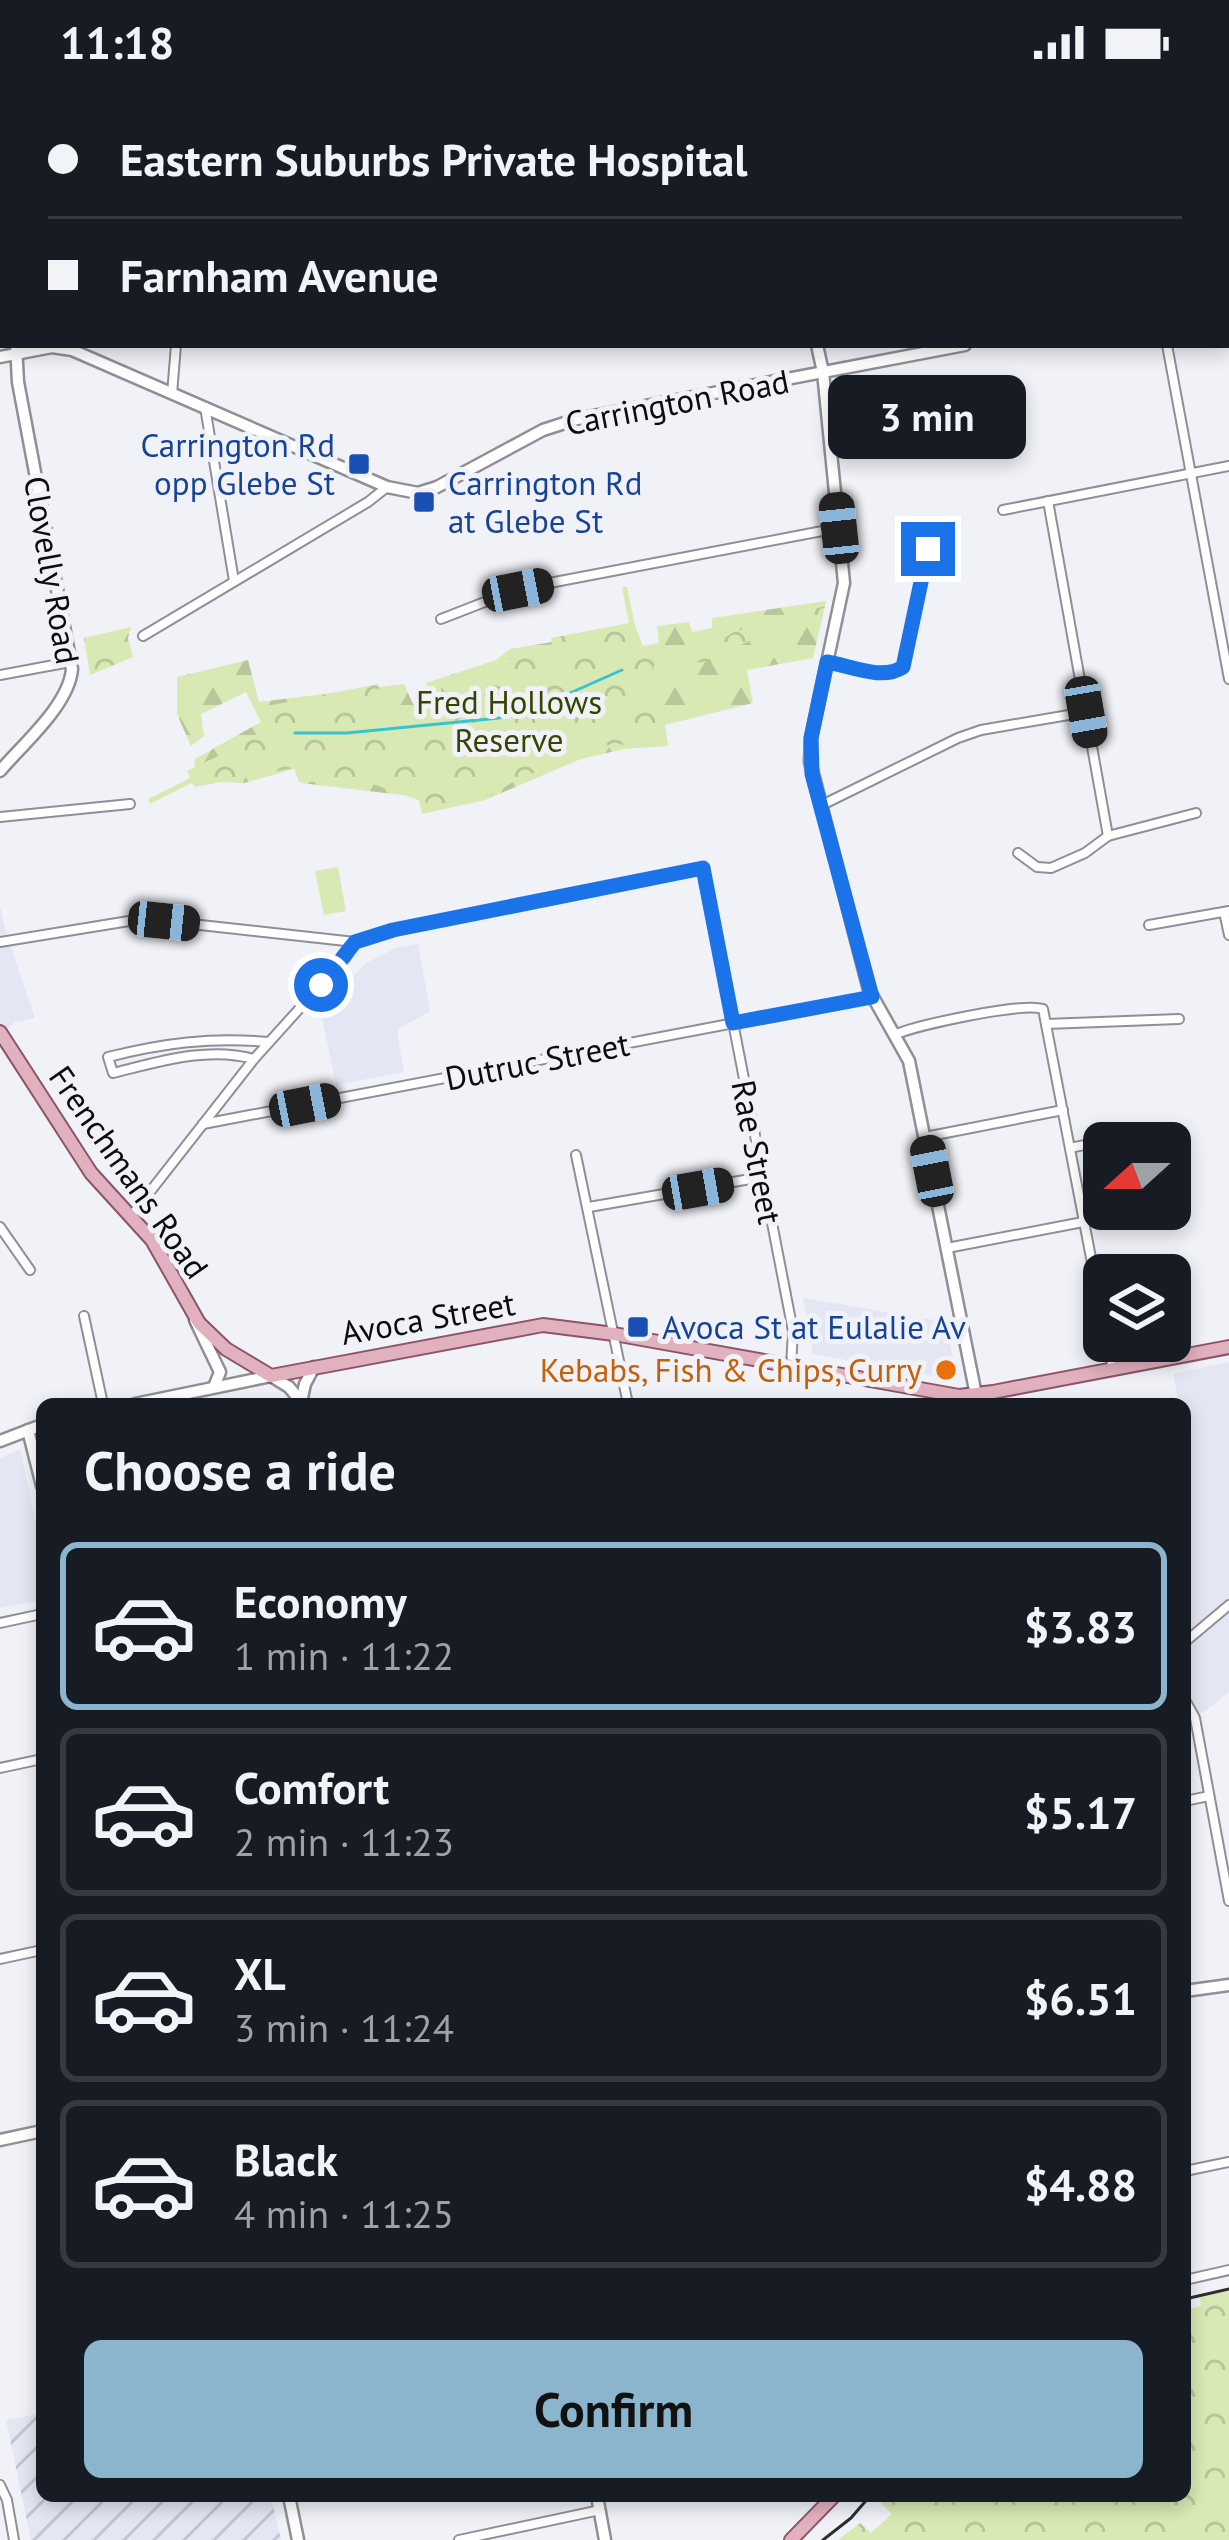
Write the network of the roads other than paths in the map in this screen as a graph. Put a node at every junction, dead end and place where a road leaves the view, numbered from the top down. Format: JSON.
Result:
{"nodes":[{"id":1,"x":47,"y":348,"type":"edge"},
{"id":2,"x":64,"y":348,"type":"edge"},
{"id":3,"x":176,"y":348,"type":"edge"},
{"id":4,"x":818,"y":348,"type":"edge"},
{"id":5,"x":948,"y":348,"type":"edge"},
{"id":6,"x":1168,"y":348,"type":"edge"},
{"id":7,"x":16,"y":350,"type":"edge"},
{"id":8,"x":0,"y":357,"type":"edge"},
{"id":9,"x":823,"y":372,"type":"junction"},
{"id":10,"x":172,"y":394,"type":"junction"},
{"id":11,"x":205,"y":407,"type":"junction"},
{"id":12,"x":1229,"y":466,"type":"edge"},
{"id":13,"x":1190,"y":473,"type":"junction"},
{"id":14,"x":387,"y":487,"type":"junction"},
{"id":15,"x":1048,"y":501,"type":"junction"},
{"id":16,"x":1004,"y":510,"type":"dead end"},
{"id":17,"x":839,"y":528,"type":"junction"},
{"id":18,"x":928,"y":549,"type":"dead end"},
{"id":19,"x":235,"y":581,"type":"junction"},
{"id":20,"x":441,"y":619,"type":"dead end"},
{"id":21,"x":143,"y":636,"type":"dead end"},
{"id":22,"x":71,"y":662,"type":"junction"},
{"id":23,"x":827,"y":662,"type":"junction"},
{"id":24,"x":0,"y":675,"type":"edge"},
{"id":25,"x":1229,"y":679,"type":"edge"},
{"id":26,"x":1086,"y":712,"type":"junction"},
{"id":27,"x":0,"y":771,"type":"edge"},
{"id":28,"x":130,"y":804,"type":"dead end"},
{"id":29,"x":820,"y":806,"type":"junction"},
{"id":30,"x":1196,"y":813,"type":"dead end"},
{"id":31,"x":0,"y":817,"type":"edge"},
{"id":32,"x":1108,"y":836,"type":"junction"},
{"id":33,"x":1018,"y":853,"type":"dead end"},
{"id":34,"x":1227,"y":911,"type":"edge"},
{"id":35,"x":1149,"y":925,"type":"dead end"},
{"id":36,"x":1229,"y":935,"type":"edge"},
{"id":37,"x":0,"y":942,"type":"edge"},
{"id":38,"x":355,"y":942,"type":"junction"},
{"id":39,"x":872,"y":997,"type":"junction"},
{"id":40,"x":0,"y":1017,"type":"edge"},
{"id":41,"x":1179,"y":1019,"type":"dead end"},
{"id":42,"x":733,"y":1023,"type":"junction"},
{"id":43,"x":1046,"y":1024,"type":"junction"},
{"id":44,"x":3,"y":1035,"type":"edge"},
{"id":45,"x":894,"y":1035,"type":"junction"},
{"id":46,"x":270,"y":1042,"type":"junction"},
{"id":47,"x":254,"y":1059,"type":"junction"},
{"id":48,"x":1063,"y":1110,"type":"junction"},
{"id":49,"x":203,"y":1124,"type":"junction"},
{"id":50,"x":926,"y":1137,"type":"junction"},
{"id":51,"x":1083,"y":1145,"type":"edge"},
{"id":52,"x":1070,"y":1148,"type":"junction"},
{"id":53,"x":576,"y":1155,"type":"dead end"},
{"id":54,"x":762,"y":1177,"type":"junction"},
{"id":55,"x":589,"y":1207,"type":"junction"},
{"id":56,"x":131,"y":1216,"type":"junction"},
{"id":57,"x":1083,"y":1222,"type":"joint"},
{"id":58,"x":0,"y":1227,"type":"edge"},
{"id":59,"x":947,"y":1247,"type":"junction"},
{"id":60,"x":30,"y":1270,"type":"dead end"},
{"id":61,"x":189,"y":1307,"type":"junction"},
{"id":62,"x":84,"y":1316,"type":"dead end"},
{"id":63,"x":614,"y":1334,"type":"junction"},
{"id":64,"x":1229,"y":1347,"type":"edge"},
{"id":65,"x":1111,"y":1362,"type":"edge"},
{"id":66,"x":314,"y":1366,"type":"junction"},
{"id":67,"x":790,"y":1366,"type":"junction"},
{"id":68,"x":1113,"y":1370,"type":"junction"},
{"id":69,"x":271,"y":1376,"type":"junction"},
{"id":70,"x":214,"y":1388,"type":"junction"},
{"id":71,"x":102,"y":1398,"type":"edge"},
{"id":72,"x":165,"y":1398,"type":"edge"},
{"id":73,"x":298,"y":1398,"type":"edge"},
{"id":74,"x":303,"y":1398,"type":"edge"},
{"id":75,"x":627,"y":1398,"type":"edge"},
{"id":76,"x":968,"y":1398,"type":"edge"},
{"id":77,"x":976,"y":1398,"type":"edge"},
{"id":78,"x":985,"y":1398,"type":"edge"},
{"id":79,"x":36,"y":1427,"type":"edge"},
{"id":80,"x":28,"y":1430,"type":"junction"},
{"id":81,"x":0,"y":1441,"type":"edge"},
{"id":82,"x":36,"y":1462,"type":"edge"},
{"id":83,"x":1229,"y":1605,"type":"edge"},
{"id":84,"x":36,"y":1615,"type":"edge"},
{"id":85,"x":0,"y":1623,"type":"edge"},
{"id":86,"x":1191,"y":1637,"type":"edge"},
{"id":87,"x":1191,"y":1711,"type":"edge"},
{"id":88,"x":36,"y":1761,"type":"edge"},
{"id":89,"x":0,"y":1768,"type":"edge"},
{"id":90,"x":1208,"y":1796,"type":"junction"},
{"id":91,"x":1191,"y":1800,"type":"edge"},
{"id":92,"x":1229,"y":1901,"type":"edge"},
{"id":93,"x":36,"y":1951,"type":"edge"},
{"id":94,"x":0,"y":1959,"type":"edge"},
{"id":95,"x":1229,"y":1984,"type":"edge"},
{"id":96,"x":1191,"y":1990,"type":"edge"},
{"id":97,"x":36,"y":2132,"type":"edge"},
{"id":98,"x":0,"y":2140,"type":"edge"},
{"id":99,"x":1229,"y":2162,"type":"edge"},
{"id":100,"x":1191,"y":2170,"type":"edge"},
{"id":101,"x":1229,"y":2270,"type":"edge"},
{"id":102,"x":1191,"y":2279,"type":"edge"},
{"id":103,"x":0,"y":2485,"type":"edge"},
{"id":104,"x":290,"y":2502,"type":"edge"},
{"id":105,"x":598,"y":2502,"type":"edge"},
{"id":106,"x":828,"y":2502,"type":"edge"},
{"id":107,"x":600,"y":2510,"type":"junction"},
{"id":108,"x":14,"y":2540,"type":"edge"},
{"id":109,"x":298,"y":2540,"type":"edge"},
{"id":110,"x":458,"y":2540,"type":"edge"},
{"id":111,"x":605,"y":2540,"type":"edge"},
{"id":112,"x":791,"y":2540,"type":"edge"}],
"edges":[{"from":1,"to":7,"type":"main road","name":"Carrington Road"},
{"from":2,"to":10,"type":"main road","name":"Carrington Road"},
{"from":3,"to":10,"type":"street"},
{"from":4,"to":9,"type":"main road"},
{"from":5,"to":9,"type":"main road","name":"Carrington Road"},
{"from":6,"to":13,"type":"street"},
{"from":7,"to":8,"type":"main road","name":"Carrington Road"},
{"from":7,"to":22,"type":"main road","name":"Clovelly Road"},
{"from":9,"to":14,"type":"main road","name":"Carrington Road"},
{"from":9,"to":17,"type":"main road"},
{"from":10,"to":11,"type":"main road","name":"Carrington Road"},
{"from":11,"to":14,"type":"main road","name":"Carrington Road"},
{"from":11,"to":19,"type":"street"},
{"from":12,"to":13,"type":"street"},
{"from":13,"to":15,"type":"street"},
{"from":13,"to":25,"type":"street"},
{"from":14,"to":19,"type":"street"},
{"from":15,"to":16,"type":"street"},
{"from":15,"to":26,"type":"street"},
{"from":17,"to":20,"type":"street"},
{"from":17,"to":23,"type":"main road"},
{"from":18,"to":23,"type":"street"},
{"from":19,"to":21,"type":"street"},
{"from":22,"to":24,"type":"street"},
{"from":22,"to":27,"type":"main road","name":"Clovelly Road"},
{"from":23,"to":29,"type":"main road"},
{"from":26,"to":29,"type":"street"},
{"from":26,"to":32,"type":"street"},
{"from":28,"to":31,"type":"street"},
{"from":29,"to":39,"type":"main road"},
{"from":30,"to":32,"type":"street"},
{"from":32,"to":33,"type":"street"},
{"from":34,"to":35,"type":"street"},
{"from":34,"to":36,"type":"street"},
{"from":37,"to":38,"type":"street"},
{"from":38,"to":42,"type":"street","name":"Rae Street"},
{"from":38,"to":46,"type":"street"},
{"from":39,"to":42,"type":"street","name":"Dutruc Street"},
{"from":39,"to":45,"type":"main road"},
{"from":40,"to":44,"type":"main road","name":"Frenchmans Road"},
{"from":41,"to":43,"type":"street"},
{"from":42,"to":49,"type":"street","name":"Dutruc Street"},
{"from":42,"to":54,"type":"street","name":"Rae Street"},
{"from":43,"to":45,"type":"street"},
{"from":43,"to":48,"type":"street"},
{"from":44,"to":56,"type":"main road","name":"Frenchmans Road"},
{"from":45,"to":50,"type":"main road"},
{"from":46,"to":47,"type":"street"},
{"from":46,"to":47,"type":"street"},
{"from":47,"to":49,"type":"street"},
{"from":48,"to":50,"type":"street"},
{"from":48,"to":52,"type":"street"},
{"from":49,"to":56,"type":"street"},
{"from":50,"to":59,"type":"main road"},
{"from":51,"to":52,"type":"street"},
{"from":52,"to":57,"type":"street"},
{"from":53,"to":55,"type":"street"},
{"from":54,"to":55,"type":"street"},
{"from":54,"to":67,"type":"street","name":"Rae Street"},
{"from":55,"to":63,"type":"street"},
{"from":56,"to":61,"type":"main road","name":"Frenchmans Road"},
{"from":57,"to":59,"type":"street"},
{"from":58,"to":60,"type":"street"},
{"from":59,"to":77,"type":"main road"},
{"from":61,"to":69,"type":"main road","name":"Frenchmans Road"},
{"from":61,"to":70,"type":"main road"},
{"from":62,"to":71,"type":"street"},
{"from":63,"to":66,"type":"main road","name":"Avoca Street"},
{"from":63,"to":67,"type":"main road","name":"Avoca Street"},
{"from":63,"to":75,"type":"street"},
{"from":64,"to":68,"type":"main road","name":"Avoca Street"},
{"from":65,"to":68,"type":"street"},
{"from":66,"to":69,"type":"main road","name":"Avoca Street"},
{"from":66,"to":74,"type":"main road"},
{"from":67,"to":76,"type":"main road","name":"Avoca Street"},
{"from":68,"to":78,"type":"main road","name":"Avoca Street"},
{"from":69,"to":70,"type":"main road","name":"Avoca Street"},
{"from":69,"to":73,"type":"main road"},
{"from":70,"to":72,"type":"main road","name":"Avoca Street"},
{"from":79,"to":80,"type":"main road"},
{"from":80,"to":81,"type":"main road"},
{"from":80,"to":82,"type":"main road"},
{"from":83,"to":86,"type":"street"},
{"from":84,"to":85,"type":"street"},
{"from":87,"to":90,"type":"street"},
{"from":88,"to":89,"type":"street"},
{"from":90,"to":91,"type":"street"},
{"from":90,"to":92,"type":"street"},
{"from":93,"to":94,"type":"street"},
{"from":95,"to":96,"type":"main road"},
{"from":97,"to":98,"type":"main road"},
{"from":99,"to":100,"type":"street"},
{"from":101,"to":102,"type":"street"},
{"from":103,"to":108,"type":"street"},
{"from":104,"to":109,"type":"main road"},
{"from":105,"to":107,"type":"main road"},
{"from":106,"to":112,"type":"main road"},
{"from":107,"to":110,"type":"street"},
{"from":107,"to":111,"type":"main road"}]}
